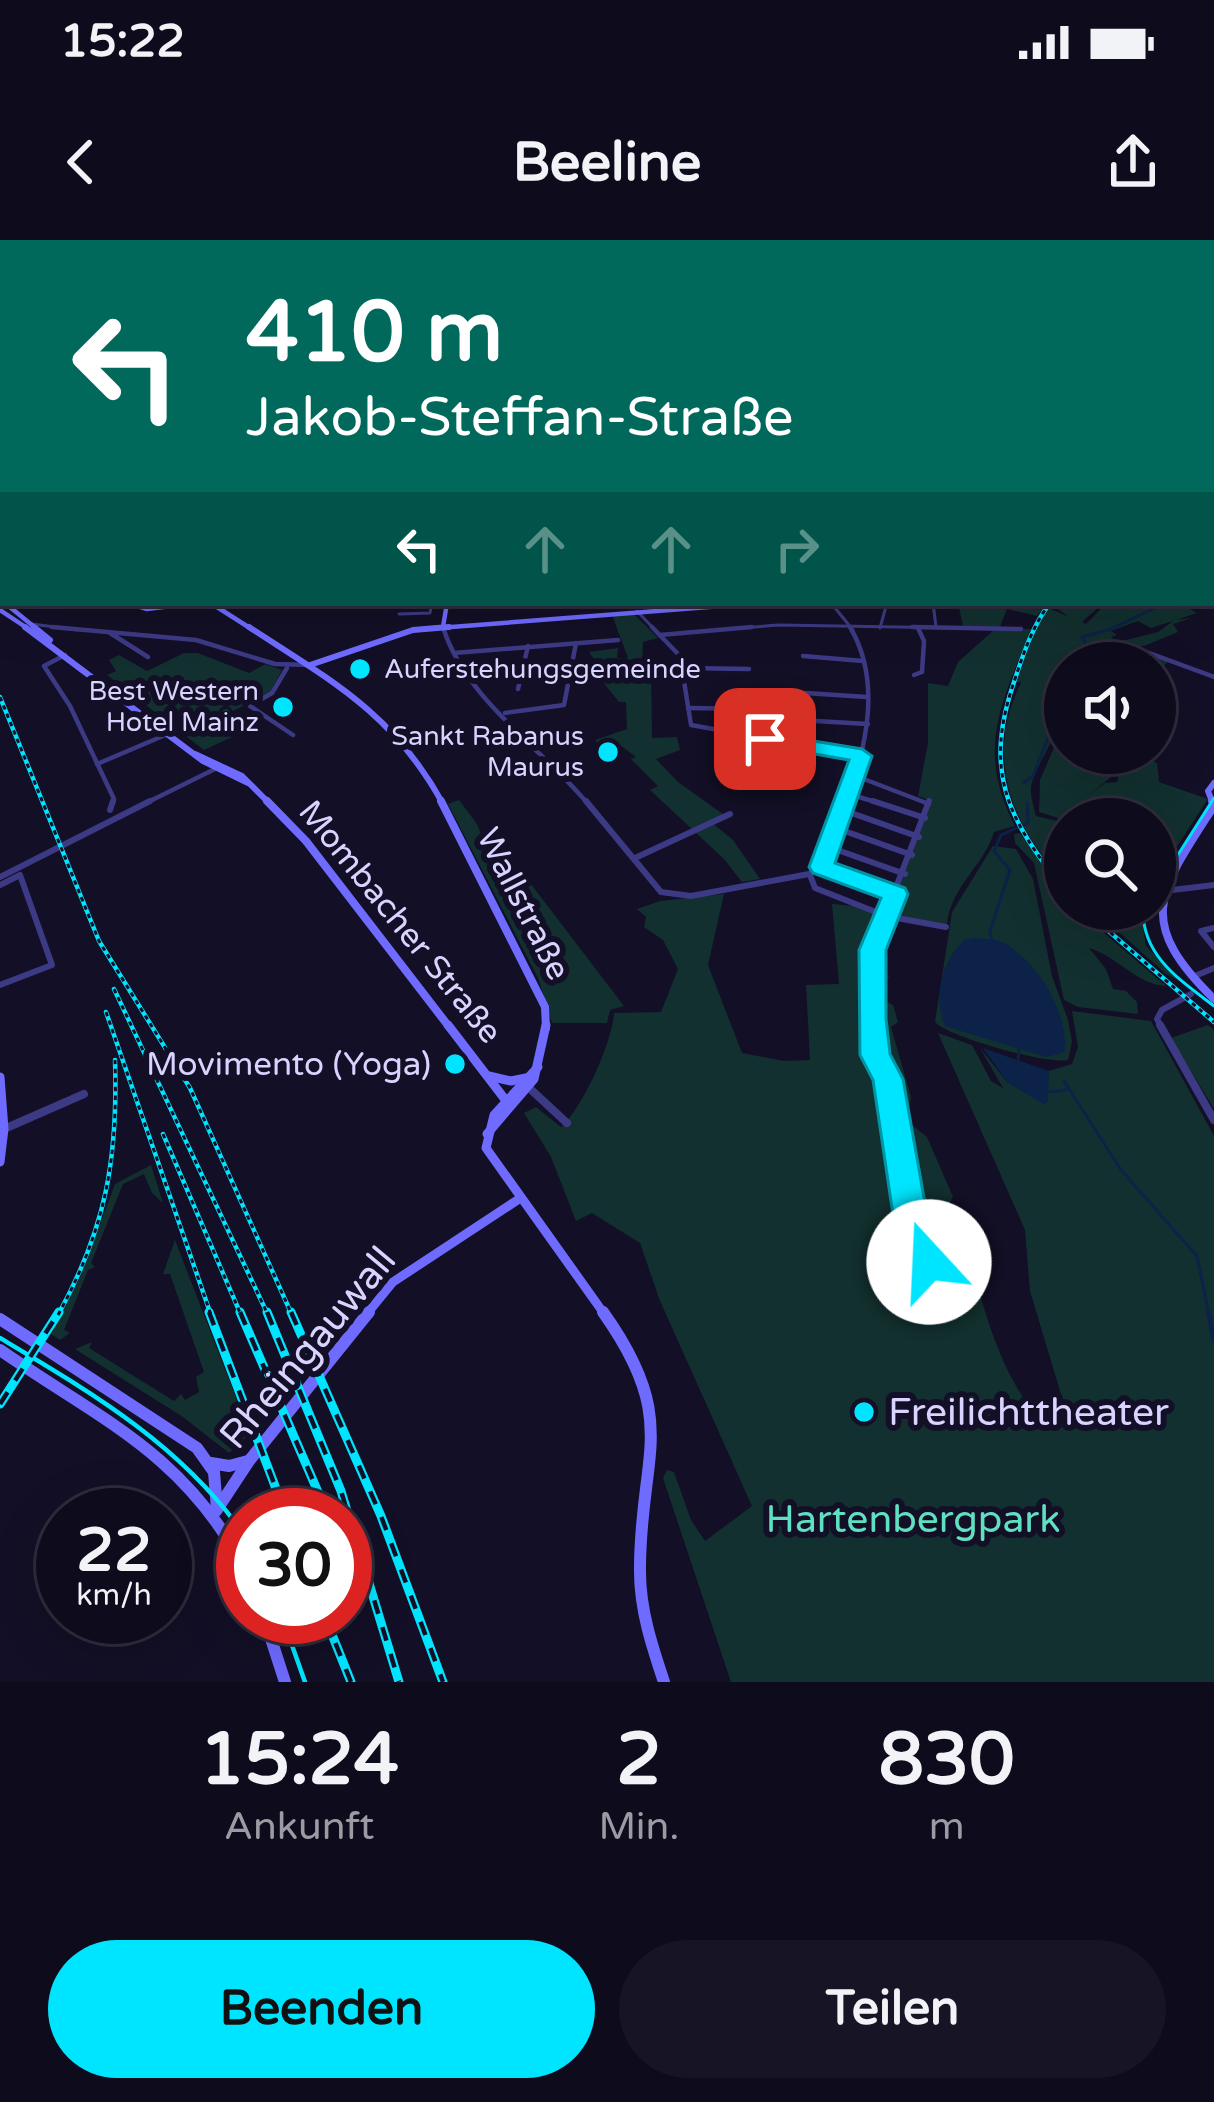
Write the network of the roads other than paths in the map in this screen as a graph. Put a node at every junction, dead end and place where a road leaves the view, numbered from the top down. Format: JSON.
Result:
{"nodes":[{"id":1,"x":5,"y":606,"type":"edge"},
{"id":2,"x":6,"y":606,"type":"edge"},
{"id":3,"x":207,"y":606,"type":"edge"},
{"id":4,"x":431,"y":606,"type":"edge"},
{"id":5,"x":446,"y":606,"type":"edge"},
{"id":6,"x":714,"y":606,"type":"edge"},
{"id":7,"x":834,"y":606,"type":"edge"},
{"id":8,"x":886,"y":606,"type":"edge"},
{"id":9,"x":932,"y":606,"type":"edge"},
{"id":10,"x":637,"y":611,"type":"junction"},
{"id":11,"x":399,"y":614,"type":"dead end"},
{"id":12,"x":28,"y":623,"type":"junction"},
{"id":13,"x":443,"y":627,"type":"junction"},
{"id":14,"x":851,"y":627,"type":"junction"},
{"id":15,"x":936,"y":627,"type":"junction"},
{"id":16,"x":880,"y":628,"type":"junction"},
{"id":17,"x":918,"y":628,"type":"junction"},
{"id":18,"x":60,"y":629,"type":"junction"},
{"id":19,"x":1021,"y":629,"type":"dead end"},
{"id":20,"x":30,"y":632,"type":"junction"},
{"id":21,"x":41,"y":633,"type":"junction"},
{"id":22,"x":110,"y":634,"type":"junction"},
{"id":23,"x":661,"y":635,"type":"junction"},
{"id":24,"x":618,"y":640,"type":"dead end"},
{"id":25,"x":576,"y":642,"type":"junction"},
{"id":26,"x":528,"y":646,"type":"junction"},
{"id":27,"x":62,"y":652,"type":"junction"},
{"id":28,"x":453,"y":653,"type":"junction"},
{"id":29,"x":803,"y":656,"type":"dead end"},
{"id":30,"x":148,"y":657,"type":"dead end"},
{"id":31,"x":300,"y":658,"type":"junction"},
{"id":32,"x":327,"y":660,"type":"junction"},
{"id":33,"x":863,"y":661,"type":"junction"},
{"id":34,"x":1176,"y":661,"type":"edge"},
{"id":35,"x":310,"y":665,"type":"junction"},
{"id":36,"x":287,"y":668,"type":"junction"},
{"id":37,"x":683,"y":668,"type":"junction"},
{"id":38,"x":748,"y":669,"type":"dead end"},
{"id":39,"x":323,"y":674,"type":"junction"},
{"id":40,"x":914,"y":675,"type":"dead end"},
{"id":41,"x":1214,"y":676,"type":"edge"},
{"id":42,"x":518,"y":689,"type":"dead end"},
{"id":43,"x":805,"y":693,"type":"dead end"},
{"id":44,"x":868,"y":697,"type":"junction"},
{"id":45,"x":688,"y":708,"type":"junction"},
{"id":46,"x":760,"y":709,"type":"dead end"},
{"id":47,"x":505,"y":713,"type":"junction"},
{"id":48,"x":798,"y":720,"type":"dead end"},
{"id":49,"x":868,"y":724,"type":"junction"},
{"id":50,"x":170,"y":733,"type":"junction"},
{"id":51,"x":293,"y":735,"type":"dead end"},
{"id":52,"x":862,"y":756,"type":"junction"},
{"id":53,"x":97,"y":764,"type":"junction"},
{"id":54,"x":218,"y":767,"type":"junction"},
{"id":55,"x":856,"y":776,"type":"junction"},
{"id":56,"x":1212,"y":789,"type":"edge"},
{"id":57,"x":849,"y":794,"type":"junction"},
{"id":58,"x":1214,"y":806,"type":"edge"},
{"id":59,"x":110,"y":810,"type":"dead end"},
{"id":60,"x":843,"y":810,"type":"junction"},
{"id":61,"x":730,"y":814,"type":"dead end"},
{"id":62,"x":927,"y":819,"type":"junction"},
{"id":63,"x":836,"y":828,"type":"junction"},
{"id":64,"x":920,"y":837,"type":"junction"},
{"id":65,"x":829,"y":847,"type":"junction"},
{"id":66,"x":912,"y":855,"type":"junction"},
{"id":67,"x":633,"y":859,"type":"junction"},
{"id":68,"x":822,"y":867,"type":"junction"},
{"id":69,"x":1176,"y":870,"type":"edge"},
{"id":70,"x":0,"y":873,"type":"edge"},
{"id":71,"x":809,"y":874,"type":"junction"},
{"id":72,"x":904,"y":874,"type":"junction"},
{"id":73,"x":1214,"y":885,"type":"edge"},
{"id":74,"x":1176,"y":887,"type":"edge"},
{"id":75,"x":896,"y":894,"type":"junction"},
{"id":76,"x":886,"y":916,"type":"junction"},
{"id":77,"x":946,"y":927,"type":"dead end"},
{"id":78,"x":1214,"y":928,"type":"edge"},
{"id":79,"x":1163,"y":930,"type":"edge"},
{"id":80,"x":1214,"y":947,"type":"edge"},
{"id":81,"x":1214,"y":968,"type":"edge"},
{"id":82,"x":1194,"y":979,"type":"junction"},
{"id":83,"x":0,"y":985,"type":"edge"},
{"id":84,"x":1192,"y":994,"type":"dead end"},
{"id":85,"x":1214,"y":996,"type":"edge"},
{"id":86,"x":489,"y":1076,"type":"junction"},
{"id":87,"x":0,"y":1077,"type":"edge"},
{"id":88,"x":527,"y":1083,"type":"junction"},
{"id":89,"x":84,"y":1094,"type":"dead end"},
{"id":90,"x":509,"y":1104,"type":"junction"},
{"id":91,"x":1214,"y":1120,"type":"edge"},
{"id":92,"x":567,"y":1123,"type":"dead end"},
{"id":93,"x":4,"y":1130,"type":"junction"},
{"id":94,"x":0,"y":1162,"type":"edge"},
{"id":95,"x":519,"y":1199,"type":"junction"},
{"id":96,"x":940,"y":1278,"type":"dead end"},
{"id":97,"x":0,"y":1319,"type":"edge"},
{"id":98,"x":0,"y":1350,"type":"edge"},
{"id":99,"x":249,"y":1460,"type":"junction"},
{"id":100,"x":209,"y":1462,"type":"junction"},
{"id":101,"x":231,"y":1488,"type":"edge"},
{"id":102,"x":216,"y":1505,"type":"edge"},
{"id":103,"x":216,"y":1510,"type":"edge"},
{"id":104,"x":273,"y":1644,"type":"edge"},
{"id":105,"x":286,"y":1682,"type":"edge"},
{"id":106,"x":664,"y":1682,"type":"edge"}],
"edges":[{"from":1,"to":20,"type":"street","name":"Mombacher Straße"},
{"from":2,"to":12,"type":"street","name":"Mombacher Straße"},
{"from":3,"to":31,"type":"street","name":"Wallstraße"},
{"from":4,"to":11,"type":"street"},
{"from":5,"to":13,"type":"street"},
{"from":6,"to":10,"type":"street"},
{"from":7,"to":14,"type":"street"},
{"from":8,"to":16,"type":"street"},
{"from":9,"to":15,"type":"street"},
{"from":10,"to":13,"type":"street"},
{"from":10,"to":23,"type":"street"},
{"from":12,"to":18,"type":"street"},
{"from":12,"to":21,"type":"street","name":"Mombacher Straße"},
{"from":13,"to":28,"type":"street"},
{"from":13,"to":32,"type":"street"},
{"from":14,"to":16,"type":"street"},
{"from":14,"to":23,"type":"street"},
{"from":14,"to":33,"type":"street"},
{"from":15,"to":17,"type":"street"},
{"from":15,"to":19,"type":"street"},
{"from":16,"to":17,"type":"street"},
{"from":17,"to":40,"type":"street"},
{"from":18,"to":21,"type":"street"},
{"from":18,"to":22,"type":"street"},
{"from":20,"to":21,"type":"street"},
{"from":20,"to":27,"type":"street","name":"Mombacher Straße"},
{"from":21,"to":27,"type":"street","name":"Mombacher Straße"},
{"from":22,"to":30,"type":"street"},
{"from":22,"to":36,"type":"street"},
{"from":23,"to":37,"type":"street"},
{"from":24,"to":25,"type":"street"},
{"from":25,"to":26,"type":"street"},
{"from":25,"to":47,"type":"street"},
{"from":26,"to":28,"type":"street"},
{"from":26,"to":42,"type":"street"},
{"from":27,"to":50,"type":"street","name":"Mombacher Straße"},
{"from":27,"to":53,"type":"street"},
{"from":28,"to":47,"type":"street"},
{"from":29,"to":33,"type":"street"},
{"from":31,"to":32,"type":"street"},
{"from":31,"to":35,"type":"street","name":"Wallstraße"},
{"from":32,"to":35,"type":"street"},
{"from":32,"to":39,"type":"street"},
{"from":33,"to":44,"type":"street"},
{"from":34,"to":41,"type":"street"},
{"from":35,"to":36,"type":"street"},
{"from":35,"to":39,"type":"street","name":"Wallstraße"},
{"from":36,"to":51,"type":"street"},
{"from":37,"to":38,"type":"street"},
{"from":37,"to":45,"type":"street"},
{"from":39,"to":88,"type":"street","name":"Wallstraße"},
{"from":43,"to":44,"type":"street"},
{"from":44,"to":49,"type":"street"},
{"from":45,"to":46,"type":"street"},
{"from":45,"to":52,"type":"street"},
{"from":47,"to":67,"type":"street"},
{"from":48,"to":49,"type":"street"},
{"from":49,"to":52,"type":"street"},
{"from":50,"to":53,"type":"street"},
{"from":50,"to":54,"type":"street","name":"Mombacher Straße"},
{"from":52,"to":55,"type":"street"},
{"from":53,"to":59,"type":"street"},
{"from":54,"to":70,"type":"street"},
{"from":54,"to":86,"type":"street","name":"Mombacher Straße"},
{"from":55,"to":57,"type":"street"},
{"from":55,"to":62,"type":"street"},
{"from":56,"to":58,"type":"street"},
{"from":57,"to":60,"type":"street"},
{"from":57,"to":62,"type":"street"},
{"from":58,"to":69,"type":"street"},
{"from":60,"to":63,"type":"street"},
{"from":60,"to":64,"type":"street"},
{"from":61,"to":67,"type":"street"},
{"from":62,"to":64,"type":"street"},
{"from":63,"to":65,"type":"street"},
{"from":63,"to":66,"type":"street"},
{"from":64,"to":66,"type":"street"},
{"from":65,"to":68,"type":"street"},
{"from":65,"to":72,"type":"street"},
{"from":66,"to":72,"type":"street"},
{"from":67,"to":71,"type":"street"},
{"from":68,"to":71,"type":"street"},
{"from":68,"to":75,"type":"street"},
{"from":70,"to":83,"type":"street"},
{"from":71,"to":76,"type":"street"},
{"from":72,"to":75,"type":"street"},
{"from":73,"to":74,"type":"street"},
{"from":75,"to":76,"type":"street"},
{"from":76,"to":77,"type":"street"},
{"from":76,"to":96,"type":"street"},
{"from":78,"to":80,"type":"street"},
{"from":79,"to":82,"type":"street"},
{"from":81,"to":82,"type":"street"},
{"from":82,"to":85,"type":"street"},
{"from":84,"to":91,"type":"street"},
{"from":86,"to":88,"type":"street"},
{"from":86,"to":90,"type":"street","name":"Mombacher Straße"},
{"from":87,"to":93,"type":"street"},
{"from":88,"to":90,"type":"street","name":"Wallstraße"},
{"from":88,"to":92,"type":"street"},
{"from":89,"to":93,"type":"street"},
{"from":90,"to":95,"type":"street"},
{"from":93,"to":94,"type":"street"},
{"from":95,"to":99,"type":"street","name":"Rheingauwall"},
{"from":95,"to":106,"type":"street"},
{"from":97,"to":100,"type":"street"},
{"from":98,"to":103,"type":"street"},
{"from":99,"to":100,"type":"street"},
{"from":99,"to":101,"type":"street","name":"Rheingauwall"},
{"from":100,"to":102,"type":"street"},
{"from":104,"to":105,"type":"street"}]}
